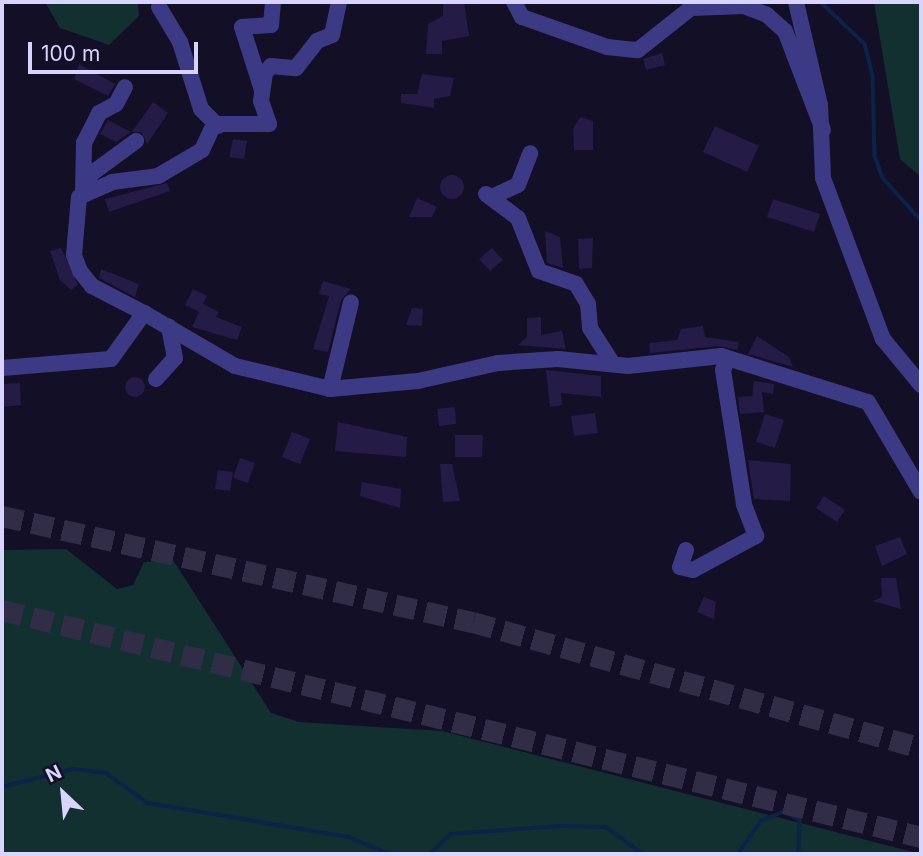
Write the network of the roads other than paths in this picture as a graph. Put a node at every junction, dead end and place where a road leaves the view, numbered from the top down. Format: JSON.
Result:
{"nodes":[{"id":1,"x":273,"y":2,"type":"edge"},
{"id":2,"x":339,"y":2,"type":"edge"},
{"id":3,"x":514,"y":2,"type":"edge"},
{"id":4,"x":796,"y":2,"type":"edge"},
{"id":5,"x":159,"y":7,"type":"dead end"},
{"id":6,"x":125,"y":87,"type":"dead end"},
{"id":7,"x":262,"y":90,"type":"junction"},
{"id":8,"x":218,"y":126,"type":"junction"},
{"id":9,"x":823,"y":130,"type":"junction"},
{"id":10,"x":136,"y":141,"type":"dead end"},
{"id":11,"x":530,"y":153,"type":"dead end"},
{"id":12,"x":83,"y":195,"type":"junction"},
{"id":13,"x":351,"y":302,"type":"dead end"},
{"id":14,"x":144,"y":313,"type":"junction"},
{"id":15,"x":169,"y":327,"type":"junction"},
{"id":16,"x":728,"y":359,"type":"junction"},
{"id":17,"x":613,"y":364,"type":"junction"},
{"id":18,"x":2,"y":368,"type":"edge"},
{"id":19,"x":156,"y":379,"type":"dead end"},
{"id":20,"x":921,"y":385,"type":"edge"},
{"id":21,"x":330,"y":389,"type":"junction"},
{"id":22,"x":921,"y":492,"type":"edge"},
{"id":23,"x":686,"y":550,"type":"dead end"}],
"edges":[{"from":1,"to":7,"type":"street"},
{"from":2,"to":7,"type":"street"},
{"from":3,"to":9,"type":"street"},
{"from":4,"to":9,"type":"street"},
{"from":5,"to":8,"type":"street"},
{"from":6,"to":12,"type":"street"},
{"from":7,"to":8,"type":"street"},
{"from":8,"to":12,"type":"street"},
{"from":9,"to":20,"type":"street"},
{"from":10,"to":12,"type":"street"},
{"from":11,"to":17,"type":"street"},
{"from":12,"to":14,"type":"street"},
{"from":13,"to":21,"type":"street"},
{"from":14,"to":15,"type":"street"},
{"from":14,"to":18,"type":"street"},
{"from":15,"to":19,"type":"street"},
{"from":15,"to":21,"type":"street"},
{"from":16,"to":17,"type":"street"},
{"from":16,"to":22,"type":"street"},
{"from":16,"to":23,"type":"street"},
{"from":17,"to":21,"type":"street"}]}
